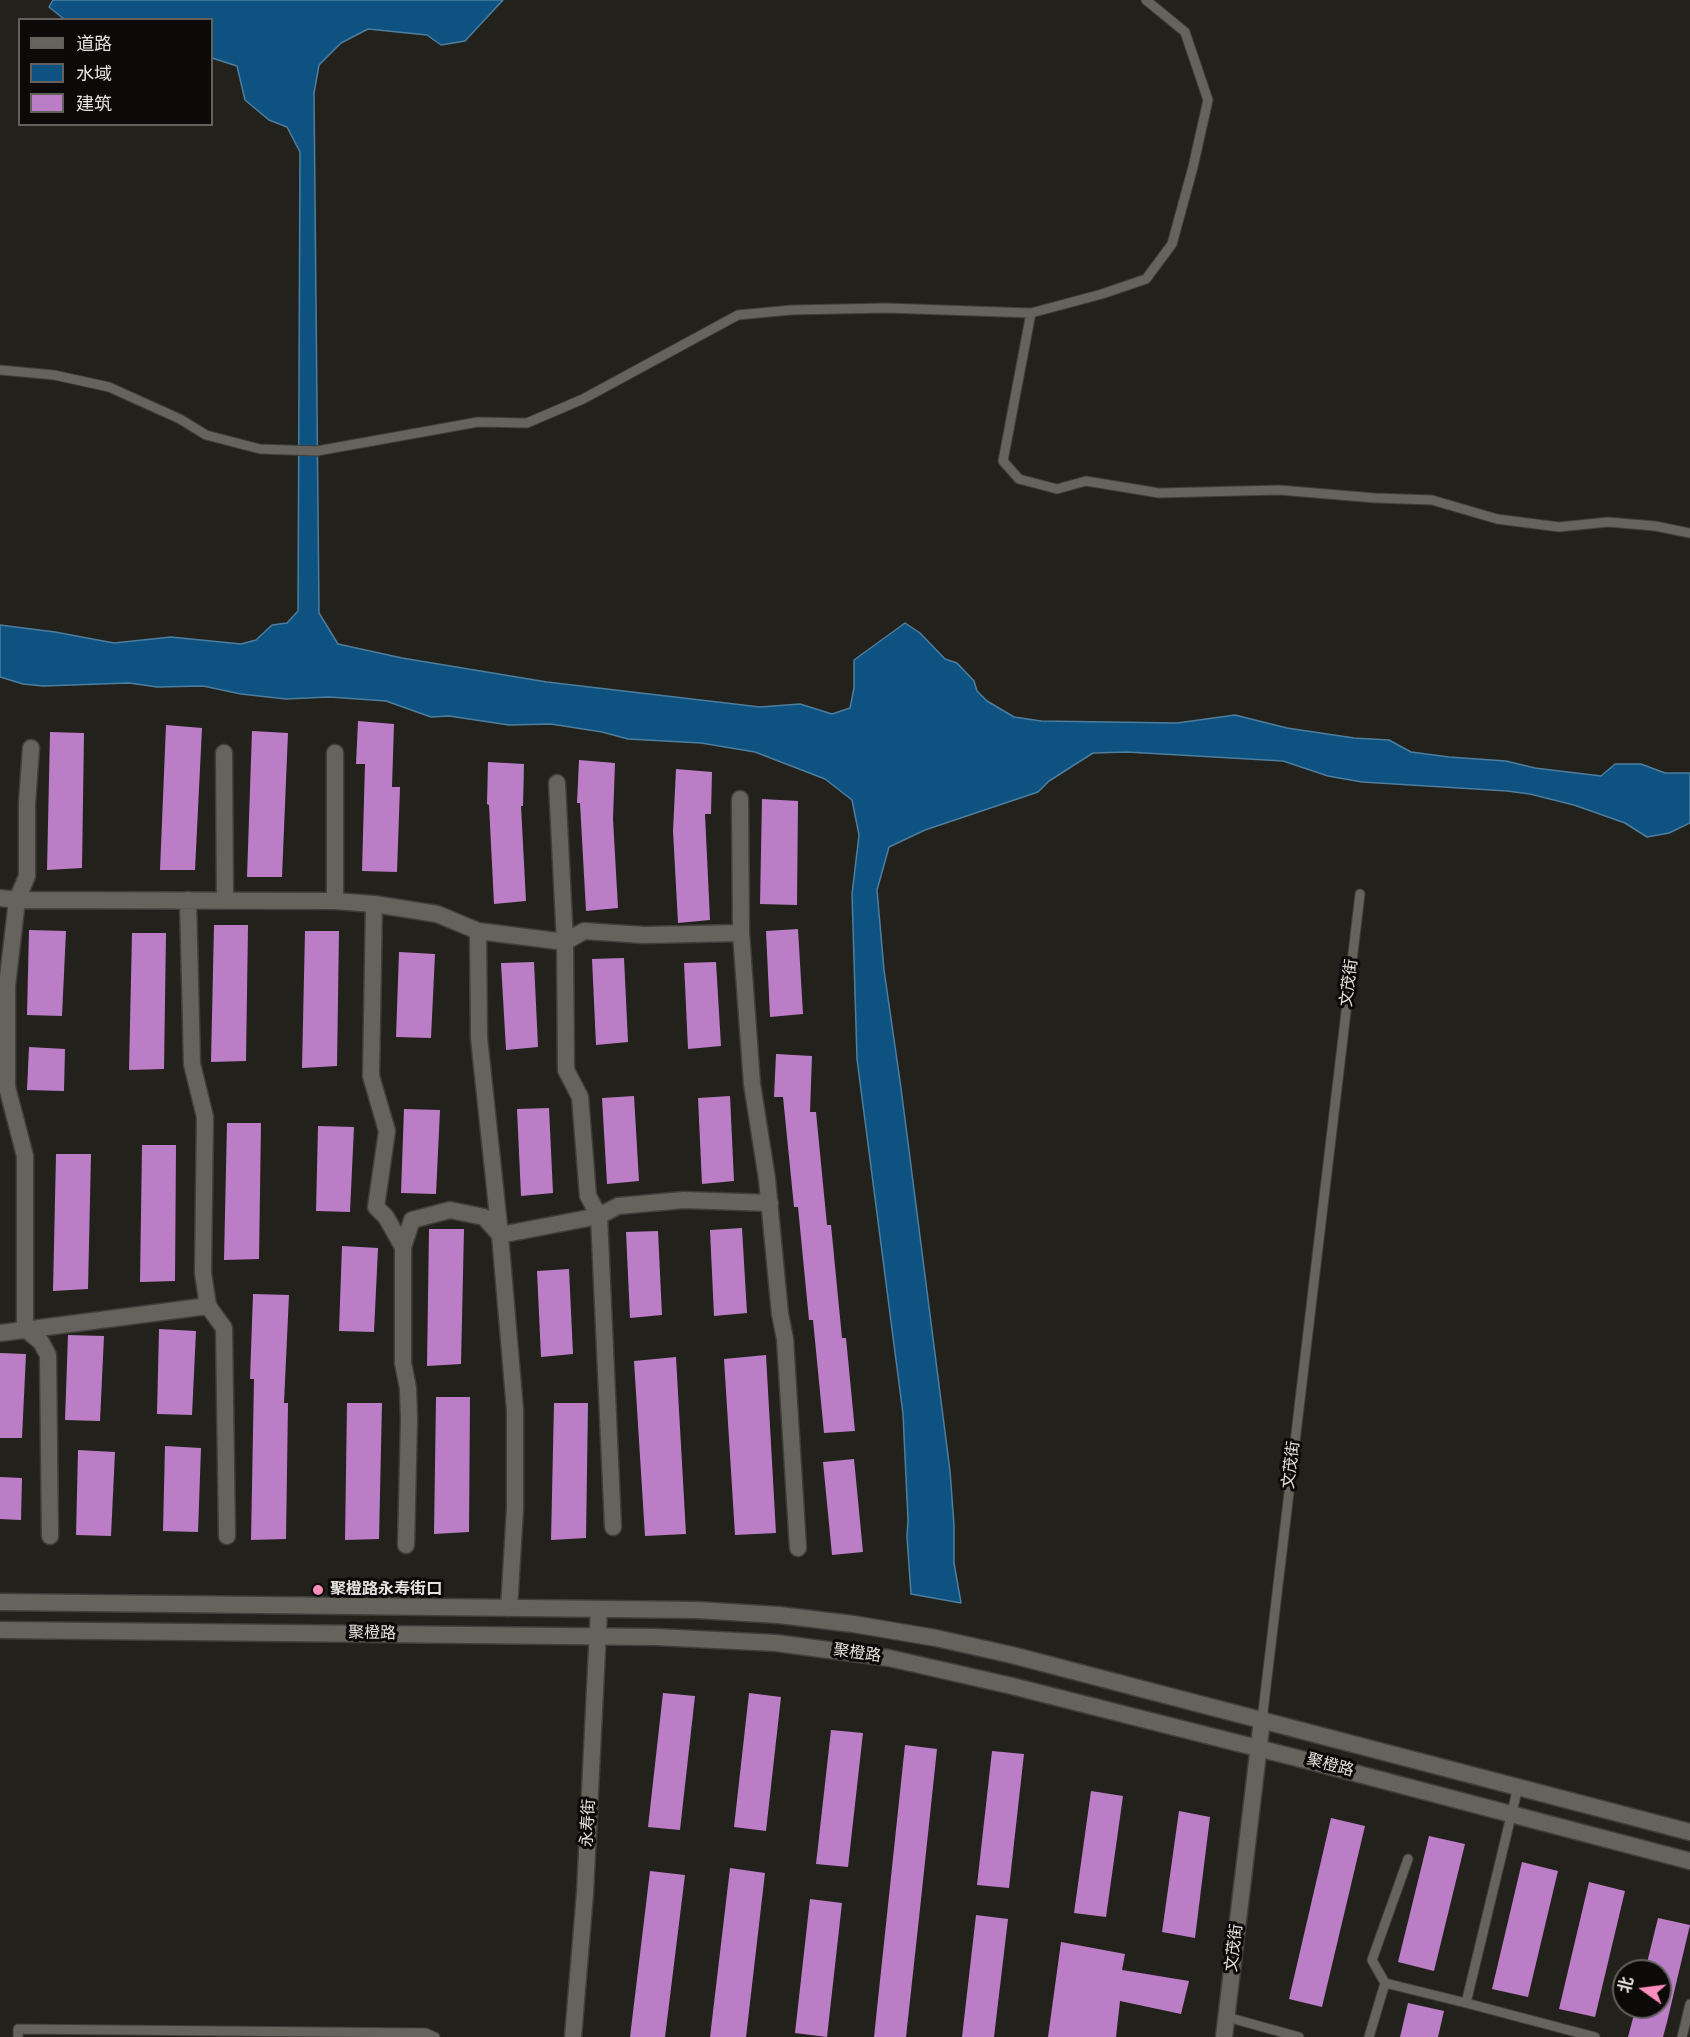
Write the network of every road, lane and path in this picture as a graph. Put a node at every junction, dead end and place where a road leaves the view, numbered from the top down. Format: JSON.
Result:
{"nodes":[{"id":1,"x":1146,"y":0,"type":"edge"},
{"id":2,"x":1031,"y":313,"type":"junction"},
{"id":3,"x":0,"y":370,"type":"edge"},
{"id":4,"x":1690,"y":533,"type":"edge"},
{"id":5,"x":31,"y":748,"type":"dead end"},
{"id":6,"x":224,"y":753,"type":"dead end"},
{"id":7,"x":335,"y":753,"type":"dead end"},
{"id":8,"x":557,"y":783,"type":"dead end"},
{"id":9,"x":740,"y":799,"type":"dead end"},
{"id":10,"x":1360,"y":894,"type":"dead end"},
{"id":11,"x":0,"y":898,"type":"edge"},
{"id":12,"x":17,"y":900,"type":"junction"},
{"id":13,"x":188,"y":900,"type":"junction"},
{"id":14,"x":225,"y":900,"type":"junction"},
{"id":15,"x":335,"y":901,"type":"junction"},
{"id":16,"x":374,"y":904,"type":"junction"},
{"id":17,"x":478,"y":931,"type":"junction"},
{"id":18,"x":741,"y":933,"type":"junction"},
{"id":19,"x":565,"y":942,"type":"junction"},
{"id":20,"x":770,"y":1203,"type":"junction"},
{"id":21,"x":599,"y":1216,"type":"junction"},
{"id":22,"x":500,"y":1235,"type":"junction"},
{"id":23,"x":403,"y":1246,"type":"junction"},
{"id":24,"x":208,"y":1306,"type":"junction"},
{"id":25,"x":25,"y":1329,"type":"junction"},
{"id":26,"x":0,"y":1333,"type":"edge"},
{"id":27,"x":613,"y":1527,"type":"dead end"},
{"id":28,"x":50,"y":1536,"type":"dead end"},
{"id":29,"x":227,"y":1536,"type":"dead end"},
{"id":30,"x":406,"y":1545,"type":"dead end"},
{"id":31,"x":798,"y":1548,"type":"dead end"},
{"id":32,"x":0,"y":1602,"type":"edge"},
{"id":33,"x":509,"y":1608,"type":"junction"},
{"id":34,"x":599,"y":1609,"type":"junction"},
{"id":35,"x":0,"y":1630,"type":"edge"},
{"id":36,"x":599,"y":1637,"type":"junction"},
{"id":37,"x":1262,"y":1720,"type":"junction"},
{"id":38,"x":1258,"y":1748,"type":"junction"},
{"id":39,"x":1518,"y":1787,"type":"junction"},
{"id":40,"x":1511,"y":1814,"type":"junction"},
{"id":41,"x":1690,"y":1832,"type":"edge"},
{"id":42,"x":1408,"y":1859,"type":"dead end"},
{"id":43,"x":1690,"y":1861,"type":"edge"},
{"id":44,"x":1385,"y":1983,"type":"junction"},
{"id":45,"x":1466,"y":2003,"type":"junction"},
{"id":46,"x":1690,"y":2004,"type":"edge"},
{"id":47,"x":1227,"y":2017,"type":"junction"},
{"id":48,"x":18,"y":2037,"type":"edge"},
{"id":49,"x":435,"y":2037,"type":"edge"},
{"id":50,"x":573,"y":2037,"type":"edge"},
{"id":51,"x":1224,"y":2037,"type":"edge"},
{"id":52,"x":1299,"y":2037,"type":"edge"},
{"id":53,"x":1369,"y":2037,"type":"edge"},
{"id":54,"x":1595,"y":2037,"type":"edge"},
{"id":55,"x":1682,"y":2037,"type":"edge"}],
"edges":[{"from":1,"to":2,"type":"lane"},
{"from":2,"to":3,"type":"lane"},
{"from":2,"to":4,"type":"lane"},
{"from":5,"to":12,"type":"street"},
{"from":6,"to":14,"type":"street"},
{"from":7,"to":15,"type":"street"},
{"from":8,"to":19,"type":"street"},
{"from":9,"to":18,"type":"street"},
{"from":10,"to":37,"type":"lane","name":"文茂街"},
{"from":11,"to":12,"type":"street"},
{"from":12,"to":13,"type":"street"},
{"from":12,"to":25,"type":"street"},
{"from":13,"to":14,"type":"street"},
{"from":13,"to":24,"type":"street"},
{"from":14,"to":15,"type":"street"},
{"from":15,"to":16,"type":"street"},
{"from":16,"to":17,"type":"street"},
{"from":16,"to":23,"type":"street"},
{"from":17,"to":19,"type":"street"},
{"from":17,"to":22,"type":"street"},
{"from":18,"to":19,"type":"street"},
{"from":18,"to":20,"type":"street"},
{"from":19,"to":21,"type":"street"},
{"from":20,"to":21,"type":"street"},
{"from":20,"to":31,"type":"street"},
{"from":21,"to":22,"type":"street"},
{"from":21,"to":27,"type":"street"},
{"from":22,"to":23,"type":"street"},
{"from":22,"to":33,"type":"street"},
{"from":23,"to":30,"type":"street"},
{"from":24,"to":25,"type":"street"},
{"from":24,"to":29,"type":"street"},
{"from":25,"to":26,"type":"street"},
{"from":25,"to":28,"type":"street"},
{"from":32,"to":33,"type":"street","name":"聚橙路"},
{"from":33,"to":34,"type":"street","name":"聚橙路"},
{"from":34,"to":36,"type":"street","name":"永寿街"},
{"from":34,"to":37,"type":"street","name":"聚橙路"},
{"from":35,"to":36,"type":"street","name":"聚橙路"},
{"from":36,"to":38,"type":"street","name":"聚橙路"},
{"from":36,"to":50,"type":"street","name":"永寿街"},
{"from":37,"to":38,"type":"street","name":"文茂街"},
{"from":37,"to":39,"type":"street","name":"聚橙路"},
{"from":38,"to":40,"type":"street","name":"聚橙路"},
{"from":38,"to":47,"type":"street","name":"文茂街"},
{"from":39,"to":40,"type":"lane"},
{"from":39,"to":41,"type":"street","name":"聚橙路"},
{"from":40,"to":43,"type":"street","name":"聚橙路"},
{"from":40,"to":45,"type":"lane"},
{"from":42,"to":44,"type":"lane"},
{"from":44,"to":45,"type":"lane"},
{"from":44,"to":53,"type":"lane"},
{"from":45,"to":54,"type":"lane"},
{"from":46,"to":55,"type":"lane"},
{"from":47,"to":51,"type":"street","name":"文茂街"},
{"from":47,"to":52,"type":"lane"},
{"from":48,"to":49,"type":"lane"}]}
